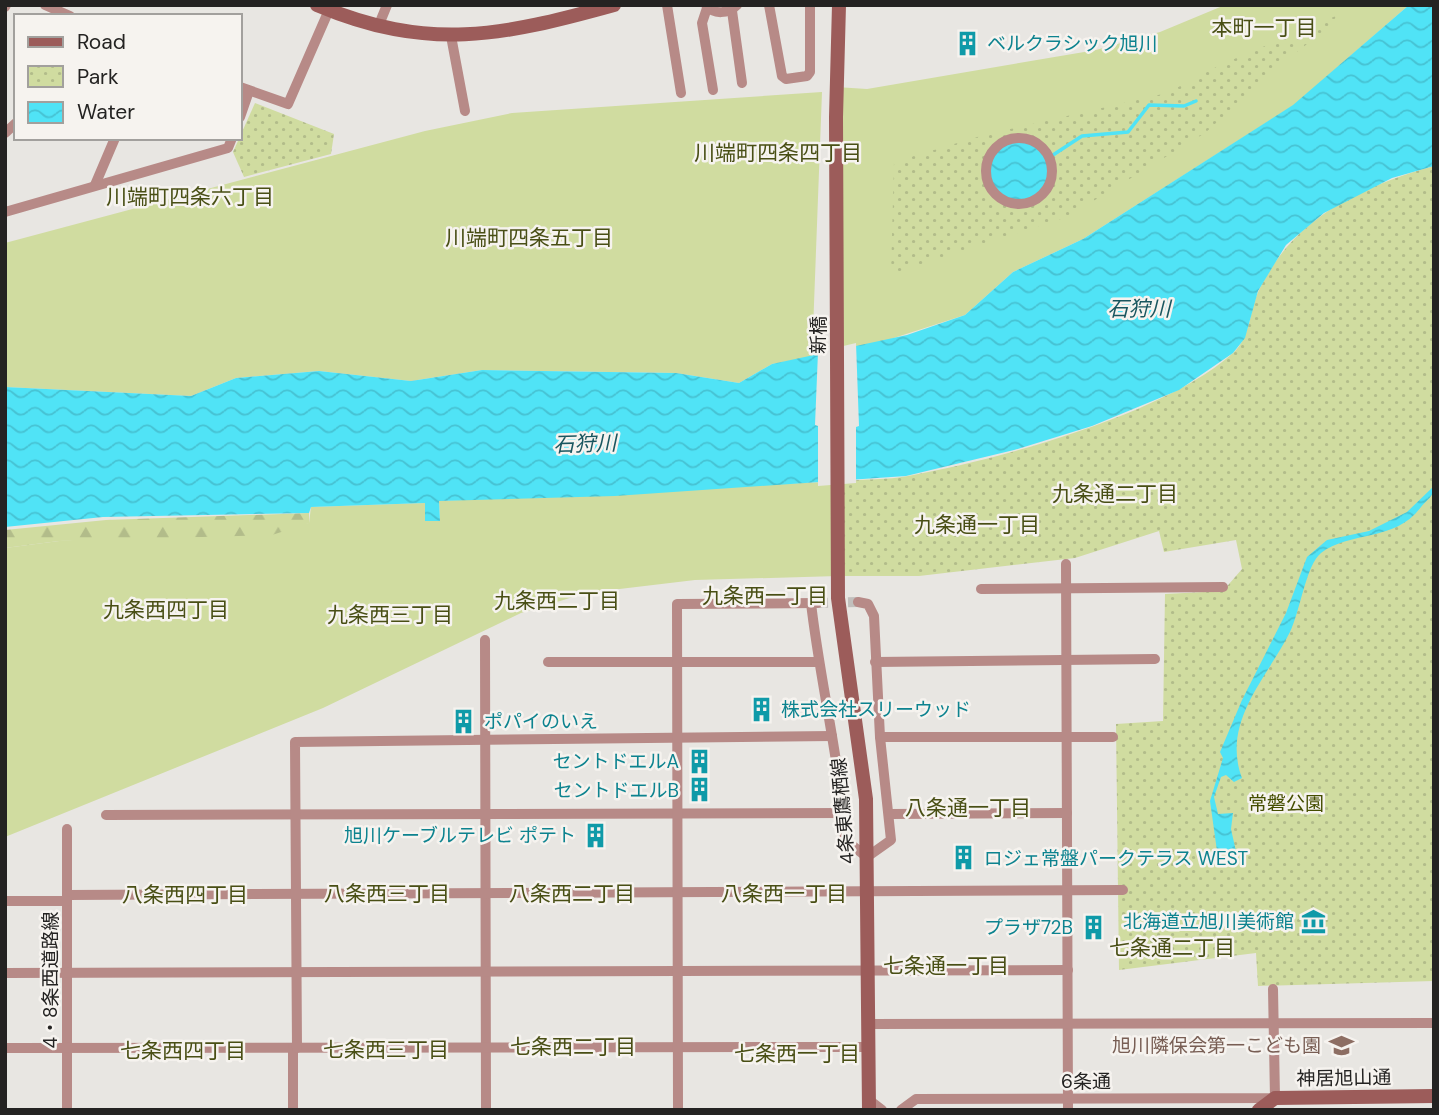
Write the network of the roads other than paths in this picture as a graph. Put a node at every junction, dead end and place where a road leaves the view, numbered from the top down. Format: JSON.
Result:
{"nodes":[{"id":1,"x":45,"y":5,"type":"edge"},
{"id":2,"x":387,"y":5,"type":"edge"},
{"id":3,"x":614,"y":5,"type":"edge"},
{"id":4,"x":667,"y":5,"type":"edge"},
{"id":5,"x":768,"y":5,"type":"edge"},
{"id":6,"x":810,"y":5,"type":"edge"},
{"id":7,"x":839,"y":5,"type":"edge"},
{"id":8,"x":706,"y":7,"type":"edge"},
{"id":9,"x":323,"y":8,"type":"edge"},
{"id":10,"x":735,"y":8,"type":"edge"},
{"id":11,"x":570,"y":11,"type":"edge"},
{"id":12,"x":65,"y":14,"type":"edge"},
{"id":13,"x":377,"y":27,"type":"junction"},
{"id":14,"x":452,"y":36,"type":"junction"},
{"id":15,"x":742,"y":83,"type":"dead end"},
{"id":16,"x":245,"y":89,"type":"edge"},
{"id":17,"x":713,"y":90,"type":"dead end"},
{"id":18,"x":681,"y":93,"type":"dead end"},
{"id":19,"x":465,"y":111,"type":"dead end"},
{"id":20,"x":114,"y":140,"type":"edge"},
{"id":21,"x":231,"y":140,"type":"edge"},
{"id":22,"x":94,"y":185,"type":"junction"},
{"id":23,"x":1006,"y":202,"type":"joint"},
{"id":24,"x":5,"y":212,"type":"edge"},
{"id":25,"x":838,"y":553,"type":"joint"},
{"id":26,"x":1066,"y":564,"type":"dead end"},
{"id":27,"x":1067,"y":586,"type":"junction"},
{"id":28,"x":1223,"y":587,"type":"dead end"},
{"id":29,"x":981,"y":589,"type":"dead end"},
{"id":30,"x":863,"y":603,"type":"dead end"},
{"id":31,"x":485,"y":640,"type":"dead end"},
{"id":32,"x":1155,"y":659,"type":"dead end"},
{"id":33,"x":677,"y":660,"type":"junction"},
{"id":34,"x":1067,"y":660,"type":"junction"},
{"id":35,"x":548,"y":662,"type":"dead end"},
{"id":36,"x":817,"y":662,"type":"junction"},
{"id":37,"x":876,"y":662,"type":"junction"},
{"id":38,"x":832,"y":736,"type":"junction"},
{"id":39,"x":677,"y":737,"type":"junction"},
{"id":40,"x":880,"y":737,"type":"junction"},
{"id":41,"x":1067,"y":737,"type":"junction"},
{"id":42,"x":1112,"y":737,"type":"dead end"},
{"id":43,"x":485,"y":741,"type":"junction"},
{"id":44,"x":677,"y":813,"type":"junction"},
{"id":45,"x":844,"y":813,"type":"junction"},
{"id":46,"x":1067,"y":813,"type":"junction"},
{"id":47,"x":485,"y":814,"type":"junction"},
{"id":48,"x":890,"y":814,"type":"junction"},
{"id":49,"x":106,"y":815,"type":"dead end"},
{"id":50,"x":294,"y":815,"type":"junction"},
{"id":51,"x":67,"y":830,"type":"dead end"},
{"id":52,"x":867,"y":857,"type":"junction"},
{"id":53,"x":1067,"y":890,"type":"junction"},
{"id":54,"x":1123,"y":890,"type":"dead end"},
{"id":55,"x":868,"y":892,"type":"junction"},
{"id":56,"x":678,"y":893,"type":"junction"},
{"id":57,"x":485,"y":894,"type":"junction"},
{"id":58,"x":296,"y":895,"type":"junction"},
{"id":59,"x":67,"y":898,"type":"junction"},
{"id":60,"x":5,"y":901,"type":"edge"},
{"id":61,"x":1068,"y":970,"type":"junction"},
{"id":62,"x":868,"y":971,"type":"junction"},
{"id":63,"x":296,"y":972,"type":"junction"},
{"id":64,"x":485,"y":972,"type":"junction"},
{"id":65,"x":678,"y":972,"type":"junction"},
{"id":66,"x":5,"y":973,"type":"edge"},
{"id":67,"x":68,"y":973,"type":"junction"},
{"id":68,"x":1273,"y":989,"type":"dead end"},
{"id":69,"x":1434,"y":1023,"type":"edge"},
{"id":70,"x":868,"y":1024,"type":"junction"},
{"id":71,"x":1068,"y":1024,"type":"junction"},
{"id":72,"x":1274,"y":1024,"type":"junction"},
{"id":73,"x":485,"y":1047,"type":"junction"},
{"id":74,"x":678,"y":1047,"type":"junction"},
{"id":75,"x":869,"y":1047,"type":"junction"},
{"id":76,"x":5,"y":1048,"type":"edge"},
{"id":77,"x":68,"y":1048,"type":"junction"},
{"id":78,"x":295,"y":1048,"type":"junction"},
{"id":79,"x":1434,"y":1096,"type":"edge"},
{"id":80,"x":1068,"y":1098,"type":"junction"},
{"id":81,"x":1275,"y":1104,"type":"edge"},
{"id":82,"x":869,"y":1105,"type":"edge"},
{"id":83,"x":67,"y":1110,"type":"edge"},
{"id":84,"x":293,"y":1110,"type":"edge"},
{"id":85,"x":485,"y":1110,"type":"edge"},
{"id":86,"x":678,"y":1110,"type":"edge"},
{"id":87,"x":883,"y":1110,"type":"edge"},
{"id":88,"x":901,"y":1110,"type":"edge"},
{"id":89,"x":1068,"y":1110,"type":"edge"},
{"id":90,"x":1259,"y":1110,"type":"edge"}],
"edges":[{"from":1,"to":12,"type":"street"},
{"from":2,"to":13,"type":"street"},
{"from":3,"to":11,"type":"street"},
{"from":4,"to":18,"type":"street"},
{"from":5,"to":6,"type":"street"},
{"from":7,"to":25,"type":"street","name":"新橋"},
{"from":8,"to":10,"type":"street"},
{"from":8,"to":17,"type":"street"},
{"from":9,"to":13,"type":"street"},
{"from":9,"to":16,"type":"street"},
{"from":10,"to":15,"type":"street"},
{"from":11,"to":14,"type":"street"},
{"from":13,"to":14,"type":"street"},
{"from":14,"to":19,"type":"street"},
{"from":20,"to":22,"type":"street"},
{"from":21,"to":22,"type":"street"},
{"from":22,"to":24,"type":"street"},
{"from":23,"to":23,"type":"street"},
{"from":25,"to":52,"type":"street","name":"4条東鷹栖線"},
{"from":26,"to":27,"type":"street"},
{"from":27,"to":28,"type":"street"},
{"from":27,"to":29,"type":"street"},
{"from":27,"to":34,"type":"street"},
{"from":30,"to":37,"type":"street"},
{"from":31,"to":43,"type":"street"},
{"from":32,"to":34,"type":"street"},
{"from":33,"to":35,"type":"street"},
{"from":33,"to":36,"type":"street"},
{"from":33,"to":36,"type":"street"},
{"from":33,"to":39,"type":"street"},
{"from":34,"to":37,"type":"street"},
{"from":34,"to":41,"type":"street"},
{"from":36,"to":38,"type":"street"},
{"from":37,"to":40,"type":"street"},
{"from":38,"to":39,"type":"street"},
{"from":38,"to":45,"type":"street"},
{"from":39,"to":43,"type":"street"},
{"from":39,"to":44,"type":"street"},
{"from":40,"to":41,"type":"street"},
{"from":40,"to":48,"type":"street"},
{"from":41,"to":42,"type":"street"},
{"from":41,"to":46,"type":"street"},
{"from":43,"to":47,"type":"street"},
{"from":43,"to":50,"type":"street"},
{"from":44,"to":45,"type":"street"},
{"from":44,"to":47,"type":"street"},
{"from":44,"to":56,"type":"street"},
{"from":45,"to":52,"type":"street"},
{"from":46,"to":48,"type":"street"},
{"from":46,"to":53,"type":"street"},
{"from":47,"to":50,"type":"street"},
{"from":47,"to":57,"type":"street"},
{"from":48,"to":52,"type":"street"},
{"from":49,"to":50,"type":"street"},
{"from":50,"to":58,"type":"street"},
{"from":51,"to":59,"type":"street"},
{"from":52,"to":55,"type":"street","name":"4条東鷹栖線"},
{"from":53,"to":54,"type":"street","name":"4・8条西道路線"},
{"from":53,"to":55,"type":"street","name":"4・8条西道路線"},
{"from":53,"to":61,"type":"street"},
{"from":55,"to":56,"type":"street","name":"4・8条西道路線"},
{"from":55,"to":62,"type":"street","name":"4条東鷹栖線"},
{"from":56,"to":57,"type":"street","name":"4・8条西道路線"},
{"from":56,"to":65,"type":"street"},
{"from":57,"to":58,"type":"street","name":"4・8条西道路線"},
{"from":57,"to":64,"type":"street"},
{"from":58,"to":59,"type":"street","name":"4・8条西道路線"},
{"from":58,"to":63,"type":"street"},
{"from":59,"to":60,"type":"street"},
{"from":59,"to":67,"type":"street","name":"4・8条西道路線"},
{"from":61,"to":62,"type":"street"},
{"from":61,"to":71,"type":"street"},
{"from":62,"to":65,"type":"street"},
{"from":62,"to":70,"type":"street","name":"4条東鷹栖線"},
{"from":63,"to":64,"type":"street"},
{"from":63,"to":67,"type":"street"},
{"from":63,"to":78,"type":"street"},
{"from":64,"to":65,"type":"street"},
{"from":64,"to":73,"type":"street"},
{"from":65,"to":74,"type":"street"},
{"from":66,"to":67,"type":"street"},
{"from":67,"to":77,"type":"street","name":"4・8条西道路線"},
{"from":68,"to":72,"type":"street"},
{"from":69,"to":72,"type":"street"},
{"from":70,"to":71,"type":"street"},
{"from":70,"to":75,"type":"street","name":"4条東鷹栖線"},
{"from":71,"to":72,"type":"street"},
{"from":71,"to":80,"type":"street"},
{"from":72,"to":81,"type":"street"},
{"from":73,"to":74,"type":"street"},
{"from":73,"to":78,"type":"street"},
{"from":73,"to":85,"type":"street"},
{"from":74,"to":75,"type":"street"},
{"from":74,"to":86,"type":"street"},
{"from":75,"to":82,"type":"street","name":"4条東鷹栖線"},
{"from":76,"to":77,"type":"street"},
{"from":77,"to":78,"type":"street"},
{"from":77,"to":83,"type":"street","name":"4・8条西道路線"},
{"from":78,"to":84,"type":"street"},
{"from":79,"to":81,"type":"street","name":"神居旭山通"},
{"from":80,"to":81,"type":"street","name":"6条通"},
{"from":80,"to":88,"type":"street","name":"6条通"},
{"from":80,"to":89,"type":"street"},
{"from":81,"to":90,"type":"street","name":"神居旭山通"},
{"from":82,"to":87,"type":"street"}]}
